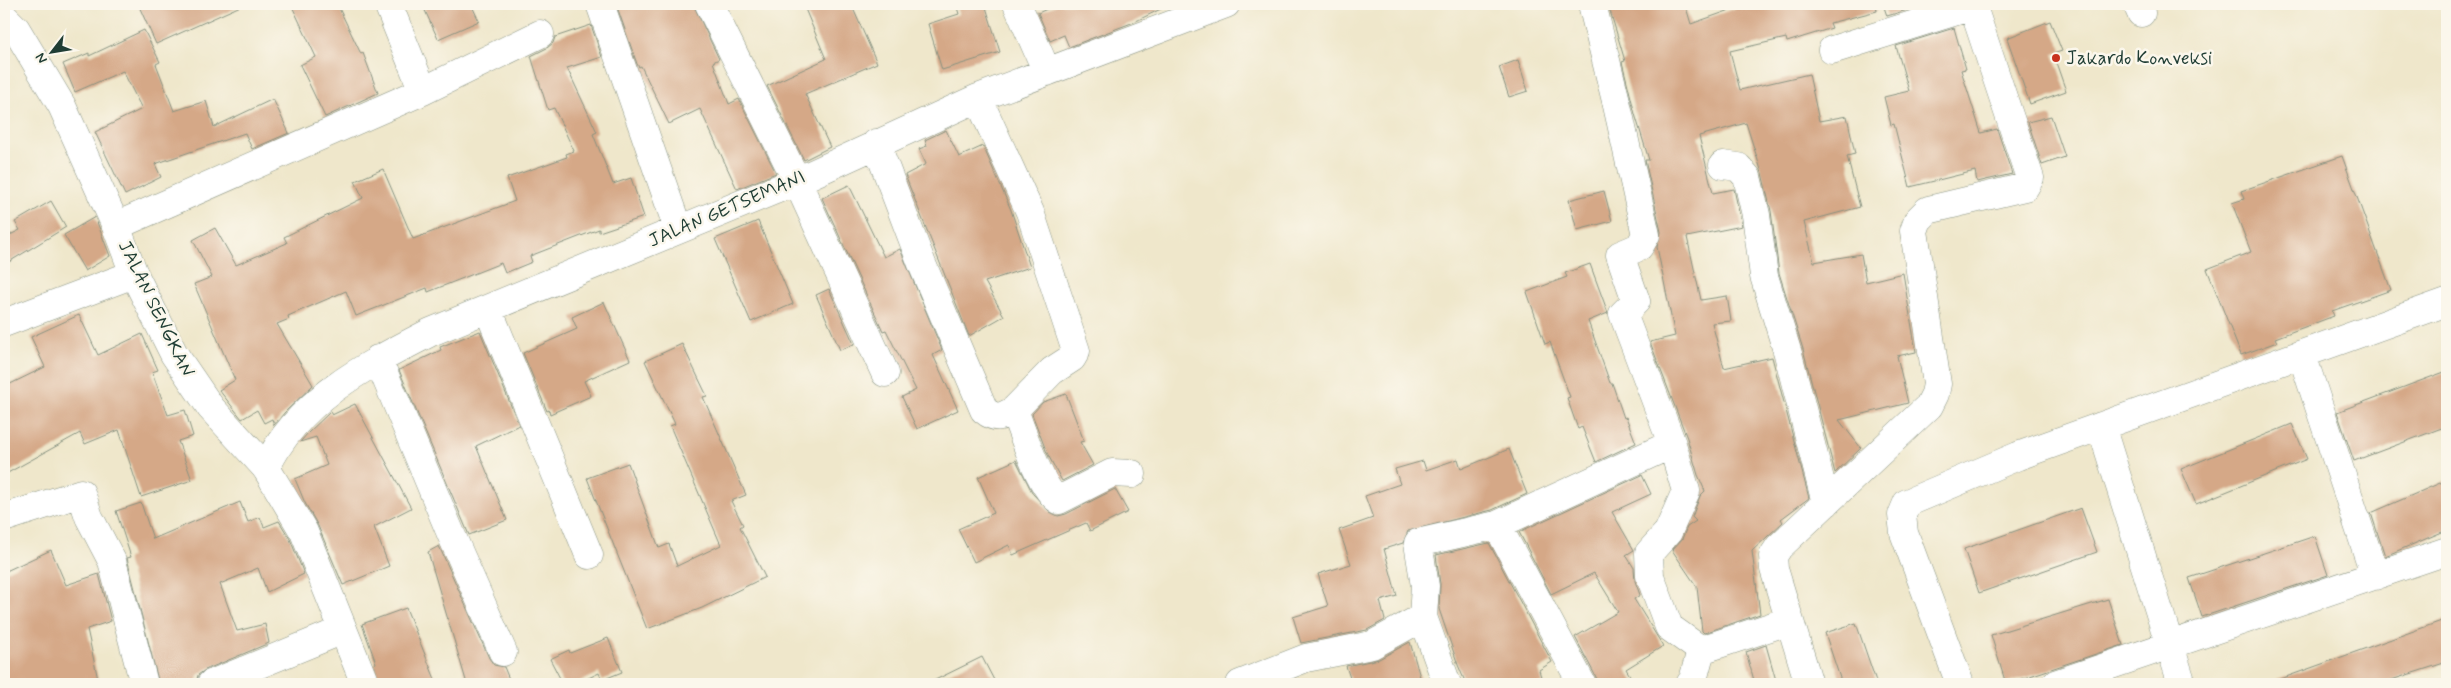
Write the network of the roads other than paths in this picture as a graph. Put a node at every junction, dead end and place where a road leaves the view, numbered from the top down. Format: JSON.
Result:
{"nodes":[{"id":1,"x":388,"y":4,"type":"edge"},
{"id":2,"x":600,"y":4,"type":"edge"},
{"id":3,"x":709,"y":4,"type":"edge"},
{"id":4,"x":1017,"y":4,"type":"edge"},
{"id":5,"x":1226,"y":4,"type":"edge"},
{"id":6,"x":1592,"y":4,"type":"edge"},
{"id":7,"x":1973,"y":5,"type":"edge"},
{"id":8,"x":10,"y":23,"type":"edge"},
{"id":9,"x":540,"y":34,"type":"dead end"},
{"id":10,"x":1832,"y":50,"type":"dead end"},
{"id":11,"x":1047,"y":72,"type":"junction"},
{"id":12,"x":423,"y":91,"type":"junction"},
{"id":13,"x":978,"y":98,"type":"junction"},
{"id":14,"x":876,"y":143,"type":"junction"},
{"id":15,"x":1723,"y":165,"type":"dead end"},
{"id":16,"x":798,"y":181,"type":"junction"},
{"id":17,"x":116,"y":226,"type":"junction"},
{"id":18,"x":678,"y":229,"type":"junction"},
{"id":19,"x":134,"y":274,"type":"junction"},
{"id":20,"x":2447,"y":302,"type":"edge"},
{"id":21,"x":488,"y":309,"type":"junction"},
{"id":22,"x":7,"y":315,"type":"edge"},
{"id":23,"x":2302,"y":355,"type":"junction"},
{"id":24,"x":378,"y":359,"type":"junction"},
{"id":25,"x":885,"y":373,"type":"dead end"},
{"id":26,"x":1014,"y":410,"type":"junction"},
{"id":27,"x":2101,"y":426,"type":"junction"},
{"id":28,"x":1672,"y":444,"type":"junction"},
{"id":29,"x":266,"y":468,"type":"junction"},
{"id":30,"x":1132,"y":474,"type":"dead end"},
{"id":31,"x":1826,"y":503,"type":"junction"},
{"id":32,"x":4,"y":518,"type":"edge"},
{"id":33,"x":1497,"y":525,"type":"junction"},
{"id":34,"x":2447,"y":551,"type":"edge"},
{"id":35,"x":589,"y":555,"type":"dead end"},
{"id":36,"x":2375,"y":576,"type":"junction"},
{"id":37,"x":1423,"y":617,"type":"junction"},
{"id":38,"x":1788,"y":621,"type":"junction"},
{"id":39,"x":343,"y":630,"type":"junction"},
{"id":40,"x":2169,"y":647,"type":"junction"},
{"id":41,"x":1701,"y":650,"type":"junction"},
{"id":42,"x":504,"y":652,"type":"dead end"},
{"id":43,"x":144,"y":684,"type":"edge"},
{"id":44,"x":211,"y":684,"type":"edge"},
{"id":45,"x":365,"y":684,"type":"edge"},
{"id":46,"x":1240,"y":684,"type":"edge"},
{"id":47,"x":1447,"y":684,"type":"edge"},
{"id":48,"x":1582,"y":684,"type":"edge"},
{"id":49,"x":1690,"y":684,"type":"edge"},
{"id":50,"x":1809,"y":684,"type":"edge"},
{"id":51,"x":1960,"y":684,"type":"edge"},
{"id":52,"x":2055,"y":684,"type":"edge"},
{"id":53,"x":2182,"y":684,"type":"edge"}],
"edges":[{"from":1,"to":12,"type":"street"},
{"from":2,"to":18,"type":"street"},
{"from":3,"to":16,"type":"street"},
{"from":4,"to":11,"type":"street"},
{"from":5,"to":11,"type":"street","name":"JALAN GETSEMANI"},
{"from":6,"to":28,"type":"street"},
{"from":7,"to":10,"type":"street"},
{"from":7,"to":31,"type":"street"},
{"from":8,"to":17,"type":"street","name":"JALAN SENGKAN"},
{"from":9,"to":12,"type":"street"},
{"from":11,"to":13,"type":"street","name":"JALAN GETSEMANI"},
{"from":12,"to":17,"type":"street"},
{"from":13,"to":14,"type":"street","name":"JALAN GETSEMANI"},
{"from":13,"to":26,"type":"street"},
{"from":14,"to":16,"type":"street","name":"JALAN GETSEMANI"},
{"from":14,"to":26,"type":"street"},
{"from":15,"to":31,"type":"street"},
{"from":16,"to":18,"type":"street","name":"JALAN GETSEMANI"},
{"from":16,"to":25,"type":"street"},
{"from":17,"to":19,"type":"street","name":"JALAN SENGKAN"},
{"from":18,"to":21,"type":"street","name":"JALAN GETSEMANI"},
{"from":19,"to":22,"type":"street"},
{"from":19,"to":29,"type":"street","name":"JALAN SENGKAN"},
{"from":20,"to":23,"type":"street"},
{"from":21,"to":24,"type":"street","name":"JALAN GETSEMANI"},
{"from":21,"to":35,"type":"street"},
{"from":23,"to":27,"type":"street"},
{"from":23,"to":36,"type":"street"},
{"from":24,"to":29,"type":"street","name":"JALAN GETSEMANI"},
{"from":24,"to":42,"type":"street"},
{"from":26,"to":30,"type":"street"},
{"from":27,"to":40,"type":"street"},
{"from":27,"to":51,"type":"street"},
{"from":28,"to":33,"type":"street"},
{"from":28,"to":41,"type":"street"},
{"from":29,"to":39,"type":"street","name":"JALAN SENGKAN"},
{"from":31,"to":38,"type":"street"},
{"from":32,"to":43,"type":"street"},
{"from":33,"to":37,"type":"street"},
{"from":33,"to":48,"type":"street"},
{"from":34,"to":36,"type":"street"},
{"from":36,"to":40,"type":"street"},
{"from":37,"to":46,"type":"street"},
{"from":37,"to":47,"type":"street"},
{"from":38,"to":41,"type":"street"},
{"from":38,"to":50,"type":"street"},
{"from":39,"to":44,"type":"street"},
{"from":39,"to":45,"type":"street","name":"JALAN SENGKAN"},
{"from":40,"to":52,"type":"street"},
{"from":40,"to":53,"type":"street"},
{"from":41,"to":49,"type":"street"}]}
